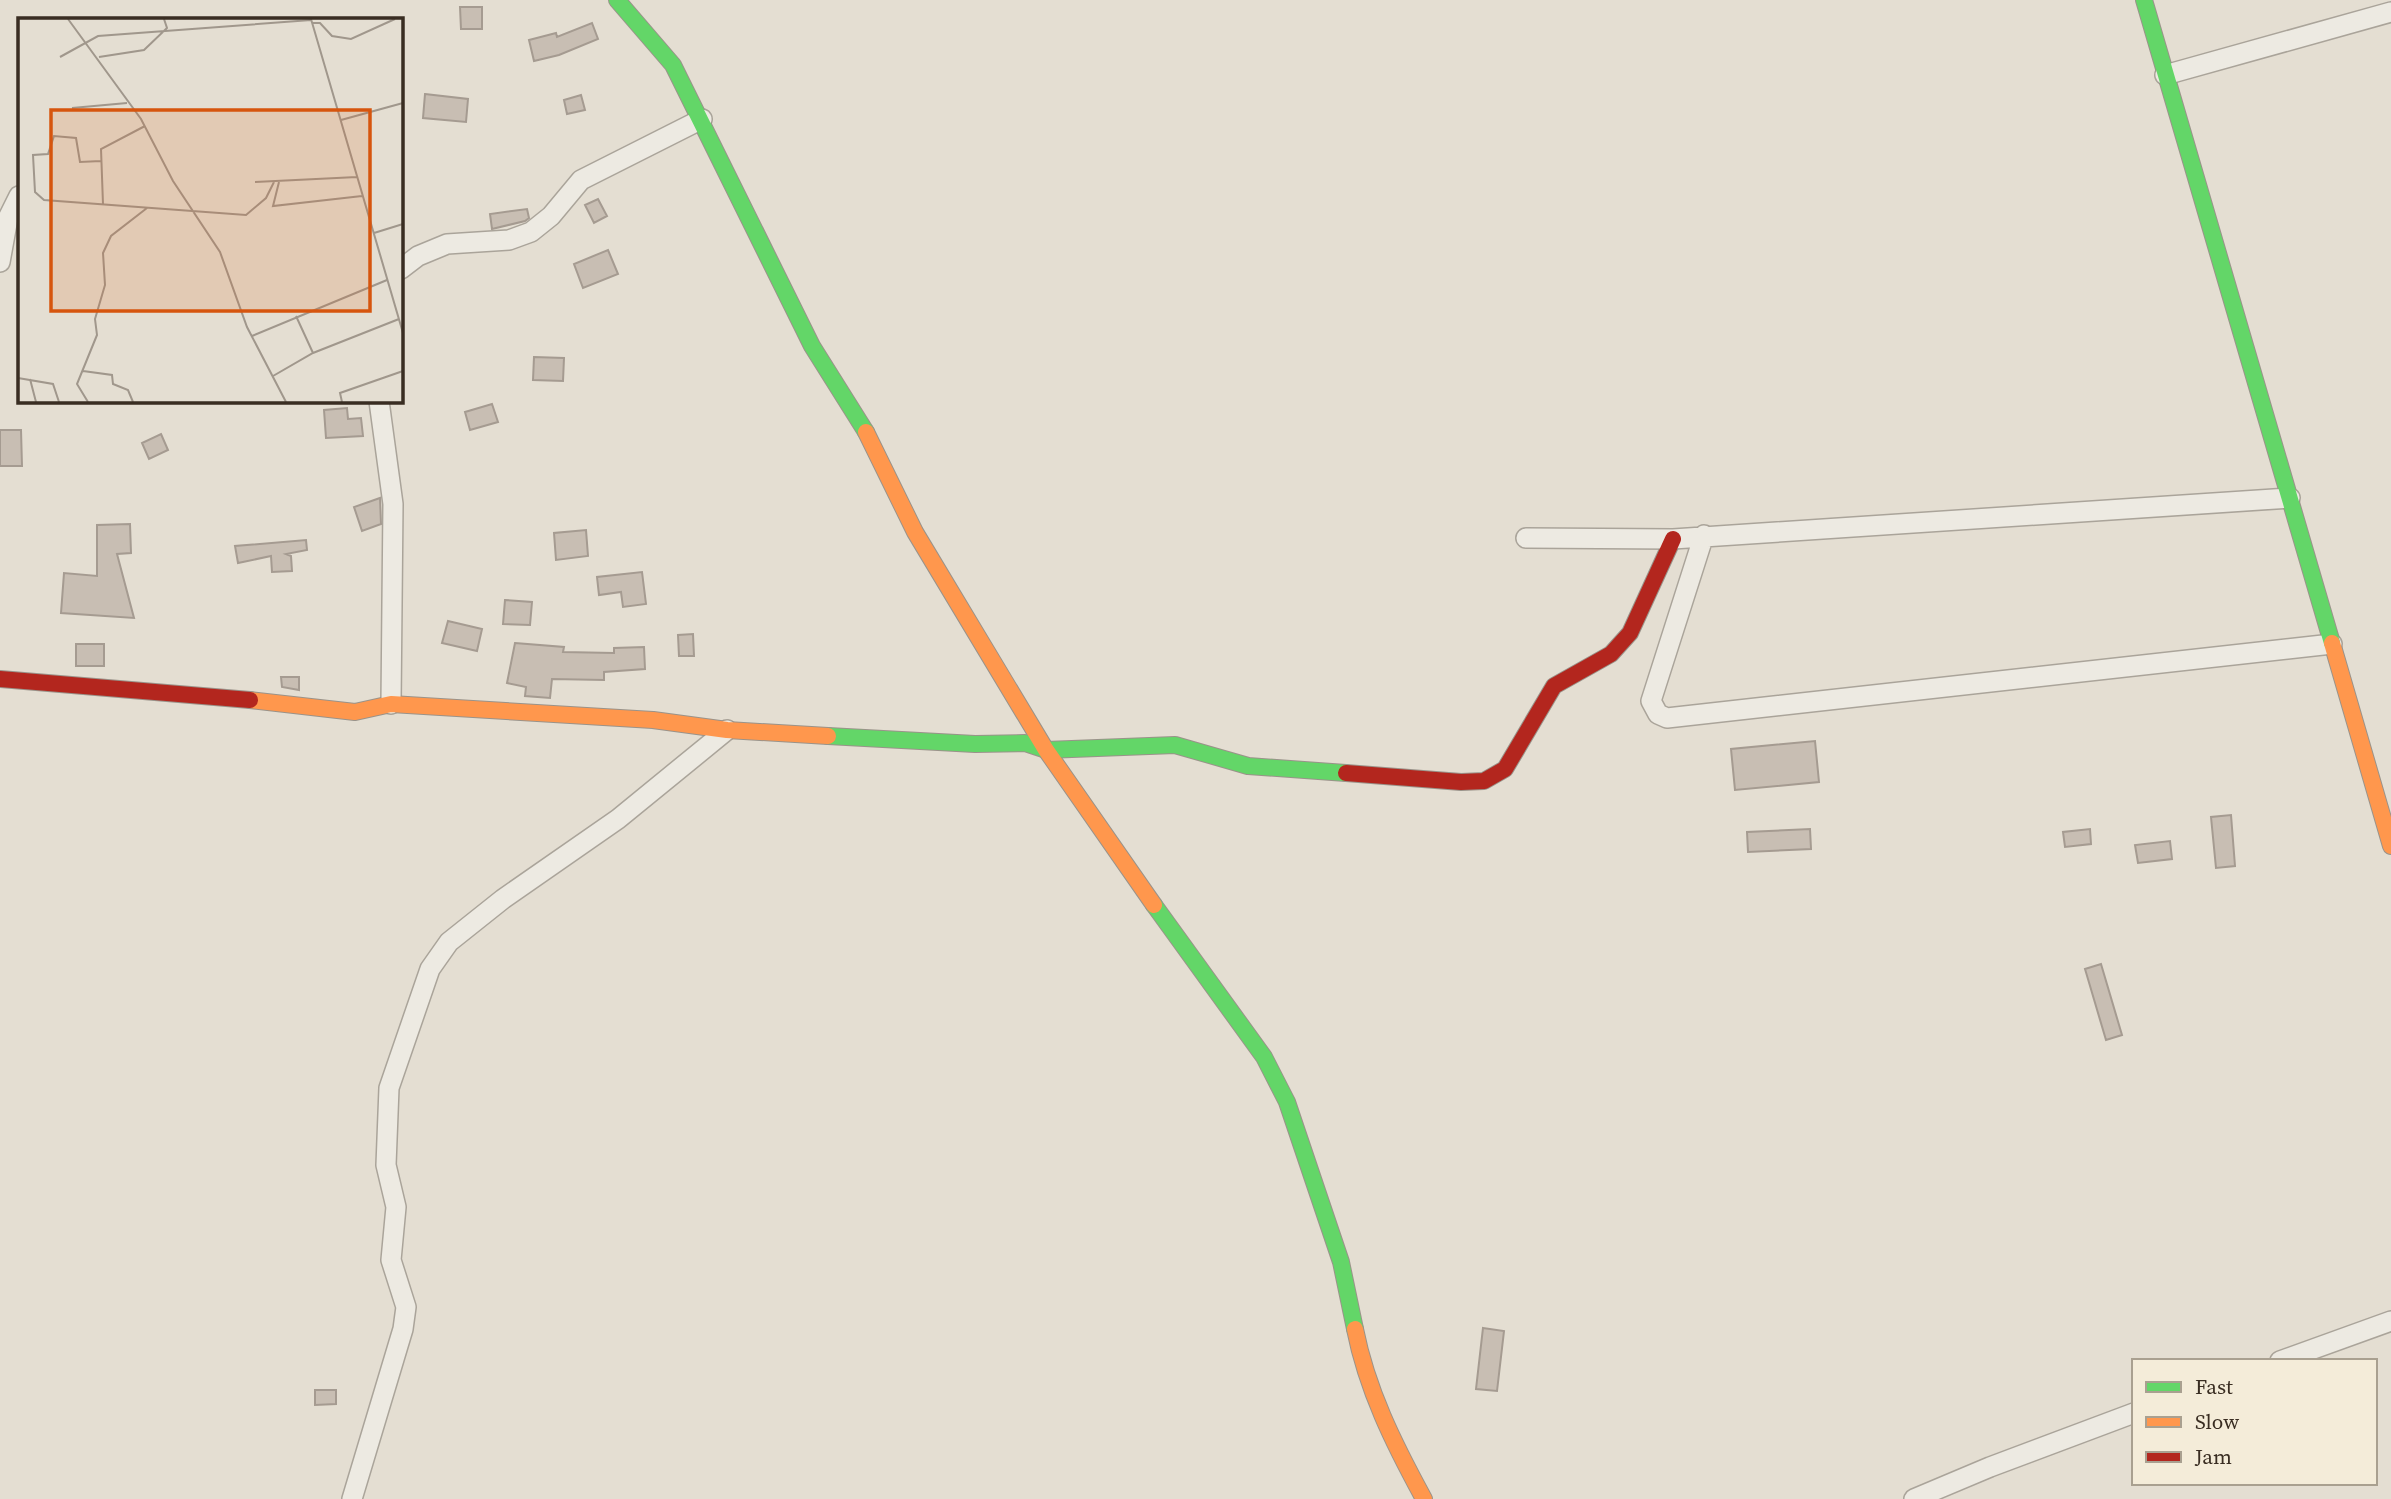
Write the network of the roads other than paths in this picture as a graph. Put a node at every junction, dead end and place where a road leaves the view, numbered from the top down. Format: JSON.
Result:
{"nodes":[{"id":1,"x":617,"y":0,"type":"edge"},
{"id":2,"x":2144,"y":0,"type":"edge"},
{"id":3,"x":2391,"y":12,"type":"edge"},
{"id":4,"x":2165,"y":75,"type":"junction"},
{"id":5,"x":702,"y":119,"type":"junction"},
{"id":6,"x":18,"y":198,"type":"edge"},
{"id":7,"x":0,"y":262,"type":"edge"},
{"id":8,"x":402,"y":268,"type":"edge"},
{"id":9,"x":379,"y":402,"type":"edge"},
{"id":10,"x":2290,"y":498,"type":"junction"},
{"id":11,"x":1704,"y":535,"type":"junction"},
{"id":12,"x":1526,"y":538,"type":"dead end"},
{"id":13,"x":1674,"y":539,"type":"junction"},
{"id":14,"x":2332,"y":644,"type":"junction"},
{"id":15,"x":0,"y":679,"type":"edge"},
{"id":16,"x":391,"y":704,"type":"junction"},
{"id":17,"x":727,"y":730,"type":"junction"},
{"id":18,"x":1046,"y":750,"type":"junction"},
{"id":19,"x":2391,"y":846,"type":"edge"},
{"id":20,"x":2391,"y":1321,"type":"edge"},
{"id":21,"x":2286,"y":1359,"type":"edge"},
{"id":22,"x":2132,"y":1414,"type":"edge"},
{"id":23,"x":352,"y":1499,"type":"edge"},
{"id":24,"x":1424,"y":1499,"type":"edge"},
{"id":25,"x":1914,"y":1499,"type":"edge"}],
"edges":[{"from":1,"to":5,"type":"street"},
{"from":2,"to":4,"type":"street"},
{"from":3,"to":4,"type":"street"},
{"from":4,"to":10,"type":"street"},
{"from":5,"to":8,"type":"street"},
{"from":5,"to":18,"type":"street"},
{"from":6,"to":7,"type":"street"},
{"from":9,"to":16,"type":"street"},
{"from":10,"to":11,"type":"street"},
{"from":10,"to":14,"type":"street"},
{"from":11,"to":13,"type":"street"},
{"from":11,"to":14,"type":"street"},
{"from":12,"to":13,"type":"street"},
{"from":13,"to":18,"type":"street"},
{"from":14,"to":19,"type":"street"},
{"from":15,"to":16,"type":"street"},
{"from":16,"to":17,"type":"street"},
{"from":17,"to":18,"type":"street"},
{"from":17,"to":23,"type":"street"},
{"from":18,"to":24,"type":"street"},
{"from":20,"to":21,"type":"street"},
{"from":22,"to":25,"type":"street"}]}
